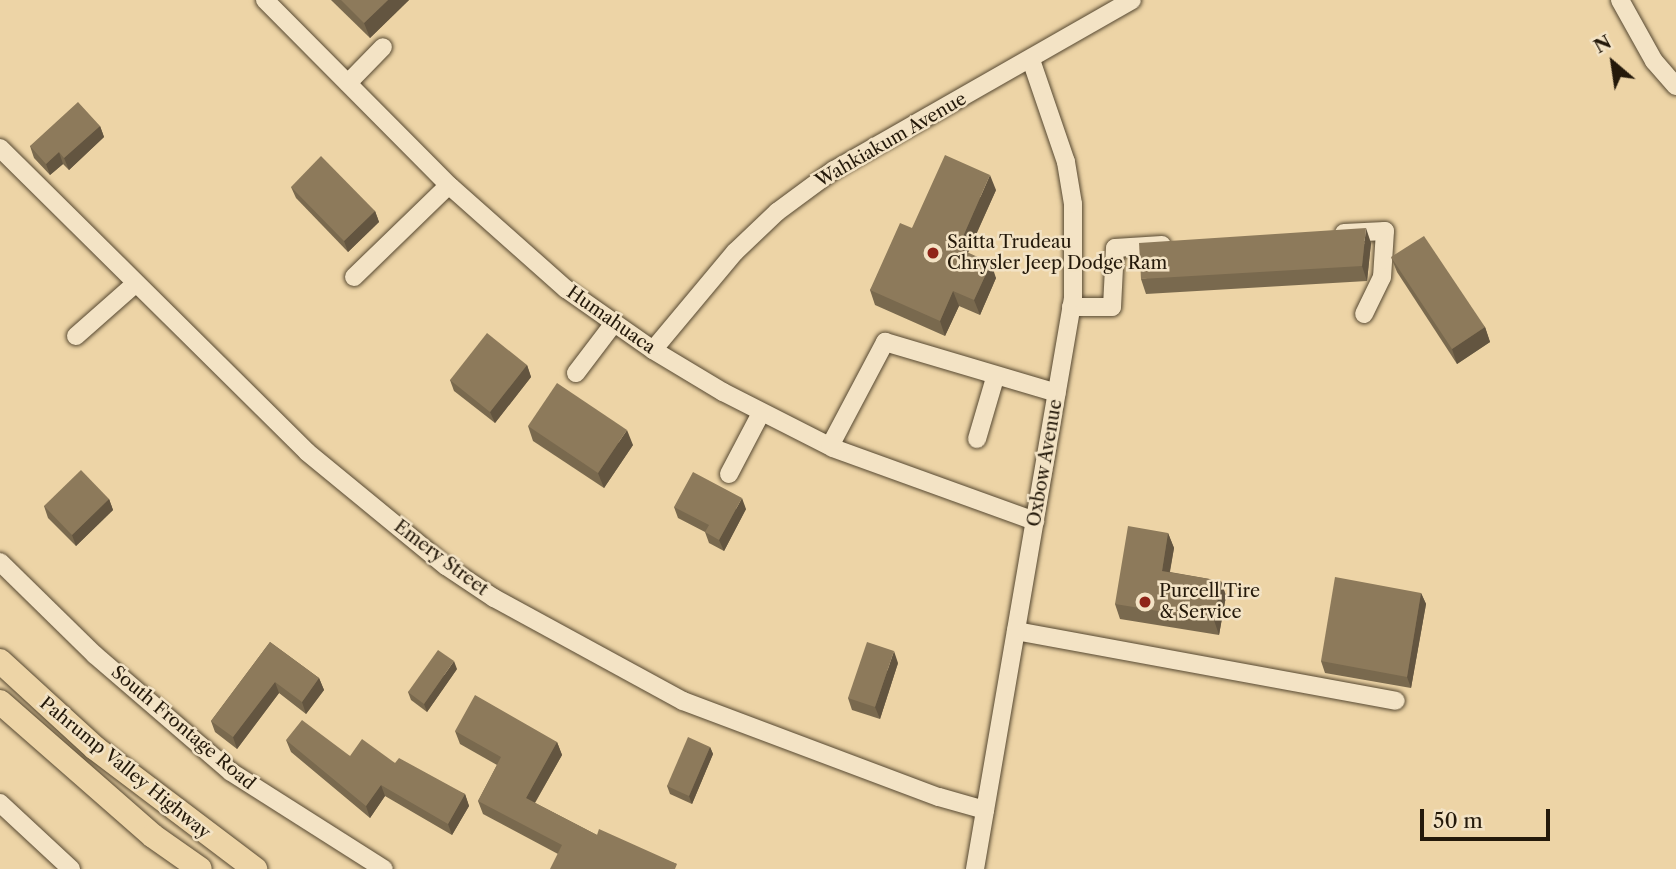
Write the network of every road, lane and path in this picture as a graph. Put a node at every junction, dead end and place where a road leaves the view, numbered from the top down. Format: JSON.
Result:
{"nodes":[{"id":1,"x":265,"y":0,"type":"edge"},
{"id":2,"x":1132,"y":0,"type":"edge"},
{"id":3,"x":1620,"y":0,"type":"edge"},
{"id":4,"x":383,"y":47,"type":"dead end"},
{"id":5,"x":1031,"y":60,"type":"junction"},
{"id":6,"x":348,"y":83,"type":"junction"},
{"id":7,"x":1676,"y":86,"type":"edge"},
{"id":8,"x":0,"y":148,"type":"edge"},
{"id":9,"x":449,"y":185,"type":"junction"},
{"id":10,"x":1331,"y":234,"type":"edge"},
{"id":11,"x":1182,"y":244,"type":"edge"},
{"id":12,"x":354,"y":277,"type":"dead end"},
{"id":13,"x":135,"y":284,"type":"junction"},
{"id":14,"x":1071,"y":307,"type":"junction"},
{"id":15,"x":1364,"y":314,"type":"dead end"},
{"id":16,"x":614,"y":323,"type":"junction"},
{"id":17,"x":76,"y":336,"type":"dead end"},
{"id":18,"x":653,"y":350,"type":"junction"},
{"id":19,"x":576,"y":373,"type":"dead end"},
{"id":20,"x":995,"y":378,"type":"junction"},
{"id":21,"x":1057,"y":393,"type":"junction"},
{"id":22,"x":761,"y":413,"type":"junction"},
{"id":23,"x":977,"y":439,"type":"dead end"},
{"id":24,"x":830,"y":446,"type":"junction"},
{"id":25,"x":729,"y":474,"type":"dead end"},
{"id":26,"x":1035,"y":521,"type":"junction"},
{"id":27,"x":0,"y":562,"type":"edge"},
{"id":28,"x":1016,"y":631,"type":"junction"},
{"id":29,"x":0,"y":661,"type":"edge"},
{"id":30,"x":1396,"y":701,"type":"dead end"},
{"id":31,"x":0,"y":702,"type":"edge"},
{"id":32,"x":0,"y":803,"type":"edge"},
{"id":33,"x":985,"y":810,"type":"junction"},
{"id":34,"x":71,"y":869,"type":"edge"},
{"id":35,"x":200,"y":869,"type":"edge"},
{"id":36,"x":254,"y":869,"type":"edge"},
{"id":37,"x":384,"y":869,"type":"edge"},
{"id":38,"x":975,"y":869,"type":"edge"}],
"edges":[{"from":1,"to":6,"type":"street","name":"Humahuaca"},
{"from":2,"to":5,"type":"street","name":"Wahkiakum Avenue"},
{"from":3,"to":7,"type":"street"},
{"from":4,"to":6,"type":"street"},
{"from":5,"to":14,"type":"street","name":"Oxbow Avenue"},
{"from":5,"to":18,"type":"street","name":"Wahkiakum Avenue"},
{"from":6,"to":9,"type":"street","name":"Humahuaca"},
{"from":8,"to":13,"type":"street","name":"Emery Street"},
{"from":9,"to":12,"type":"street"},
{"from":9,"to":16,"type":"street","name":"Humahuaca"},
{"from":10,"to":15,"type":"street"},
{"from":11,"to":14,"type":"street"},
{"from":13,"to":17,"type":"street"},
{"from":13,"to":33,"type":"street","name":"Emery Street"},
{"from":14,"to":21,"type":"street","name":"Oxbow Avenue"},
{"from":16,"to":18,"type":"street","name":"Humahuaca"},
{"from":16,"to":19,"type":"street"},
{"from":18,"to":22,"type":"street","name":"Humahuaca"},
{"from":20,"to":21,"type":"street"},
{"from":20,"to":23,"type":"street"},
{"from":20,"to":24,"type":"street"},
{"from":21,"to":26,"type":"street","name":"Oxbow Avenue"},
{"from":22,"to":24,"type":"street","name":"Humahuaca"},
{"from":22,"to":25,"type":"street"},
{"from":24,"to":26,"type":"street","name":"Humahuaca"},
{"from":26,"to":28,"type":"street","name":"Oxbow Avenue"},
{"from":27,"to":37,"type":"street","name":"South Frontage Road"},
{"from":28,"to":30,"type":"street"},
{"from":28,"to":33,"type":"street","name":"Oxbow Avenue"},
{"from":29,"to":36,"type":"highway","name":"Pahrump Valley Highway"},
{"from":31,"to":35,"type":"highway","name":"Pahrump Valley Highway"},
{"from":32,"to":34,"type":"street"},
{"from":33,"to":38,"type":"street","name":"Oxbow Avenue"}]}
